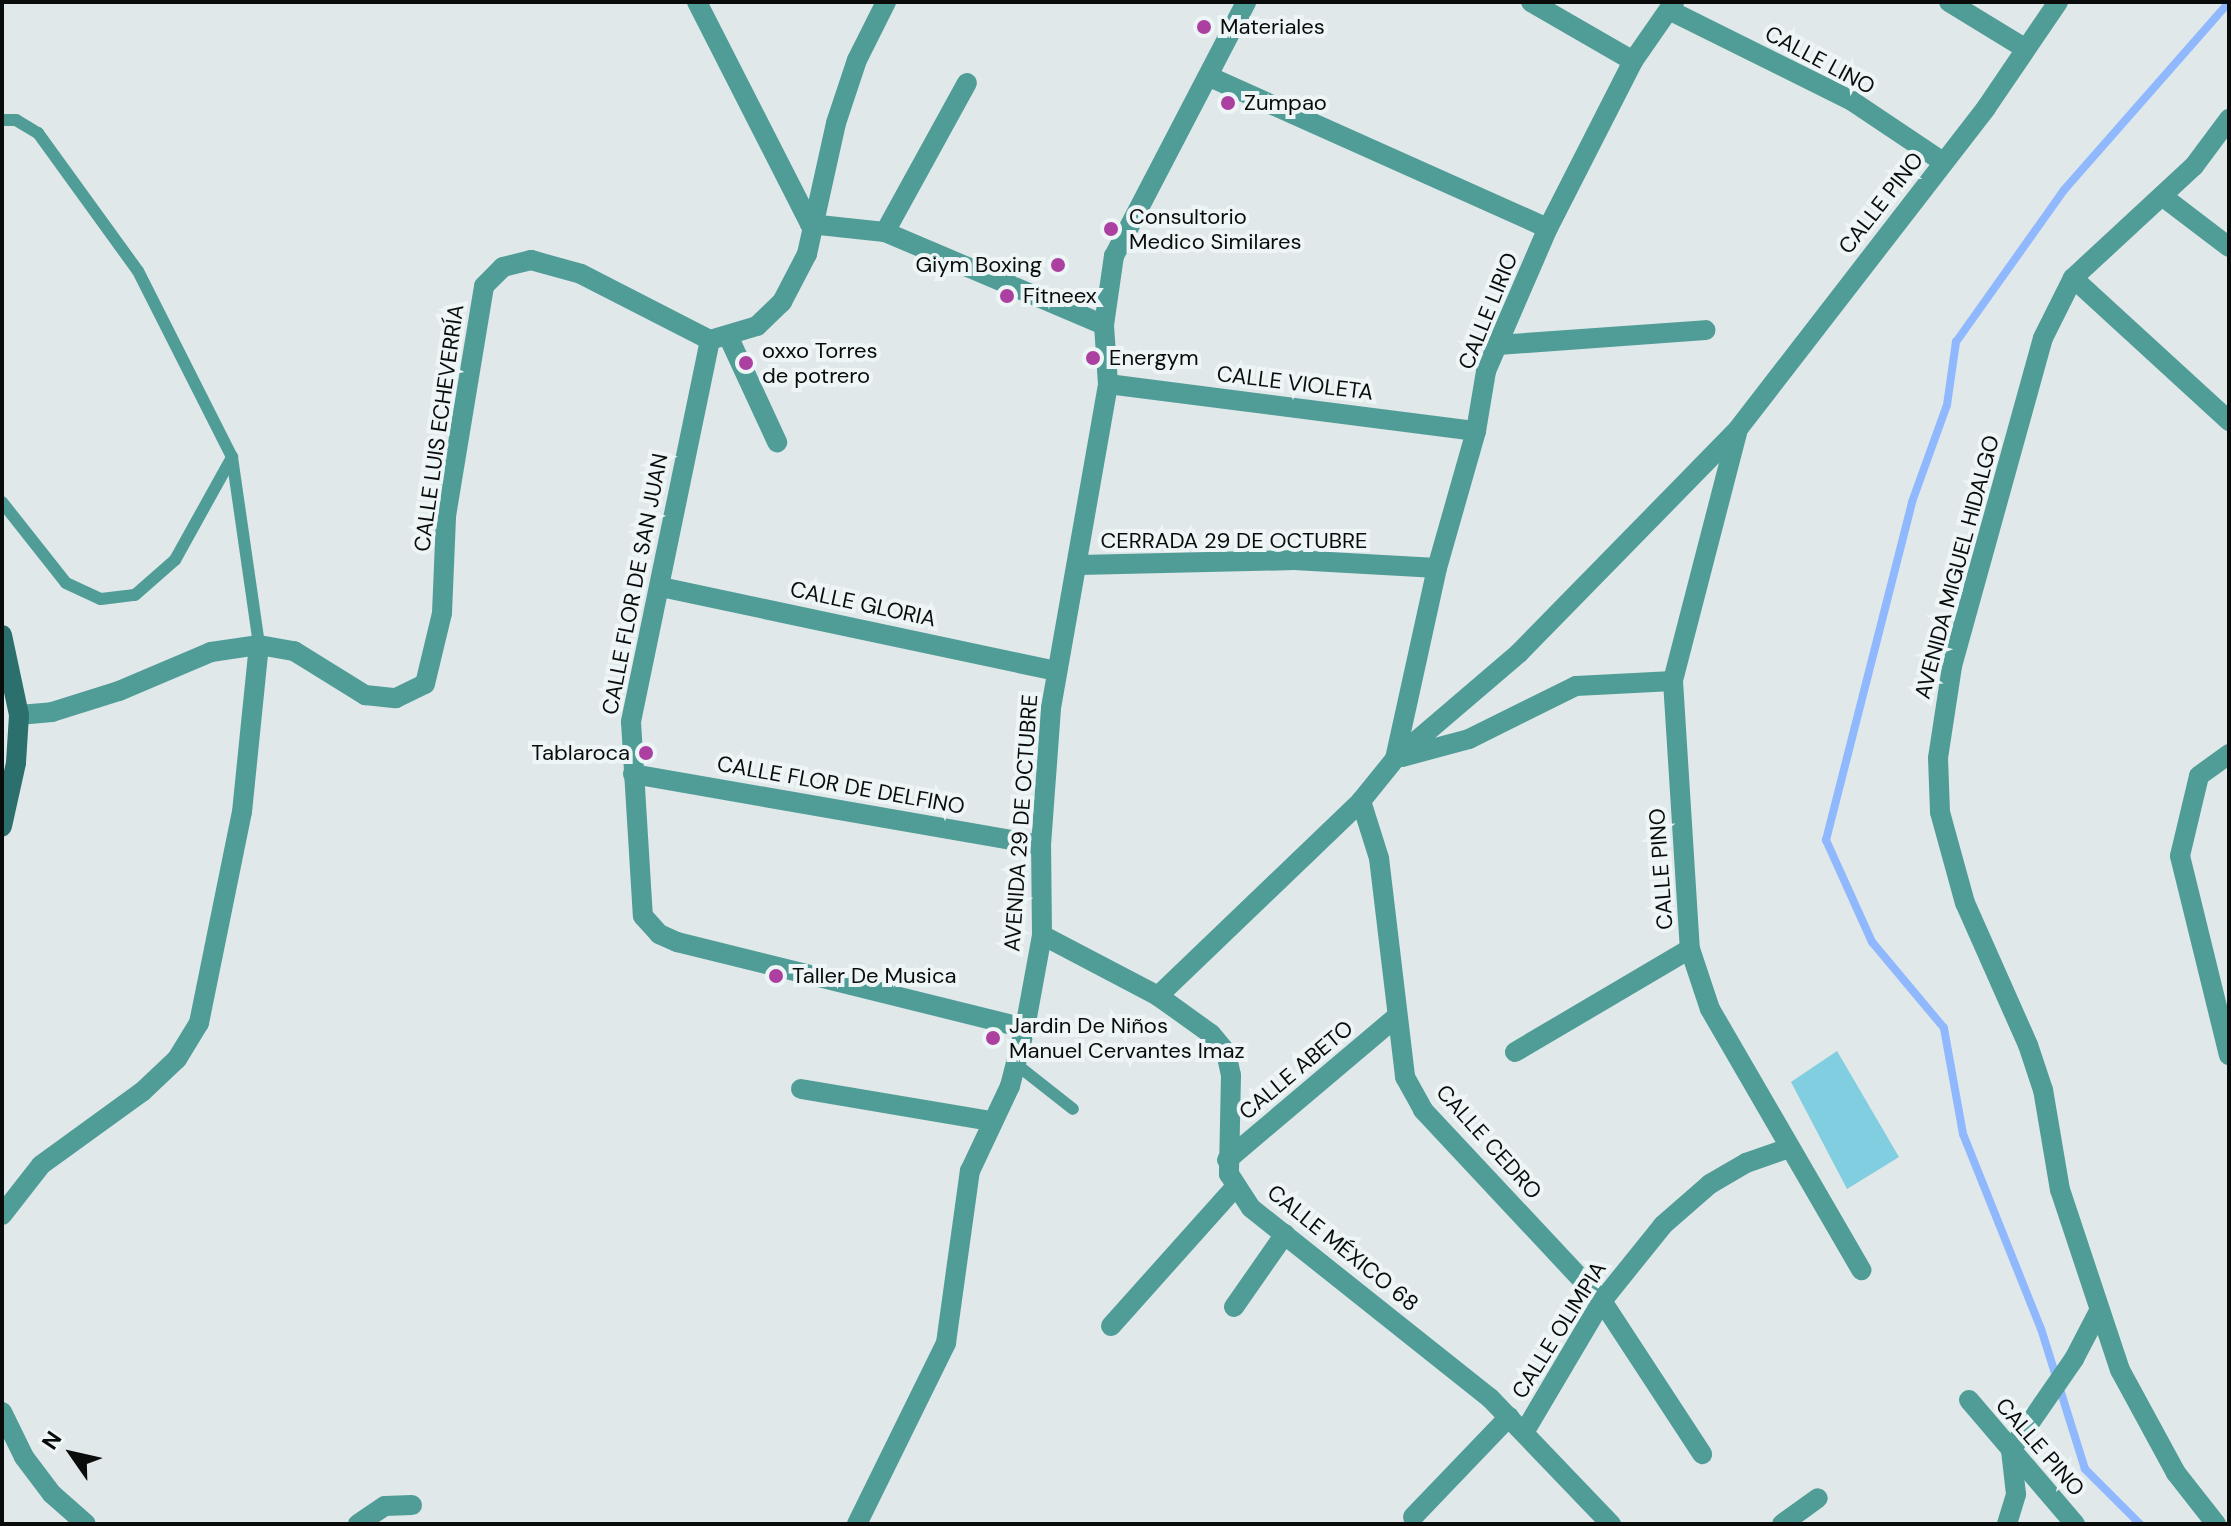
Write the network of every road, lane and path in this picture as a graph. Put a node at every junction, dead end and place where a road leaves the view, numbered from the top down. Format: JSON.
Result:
{"nodes":[{"id":1,"x":697,"y":2,"type":"edge"},
{"id":2,"x":886,"y":2,"type":"edge"},
{"id":3,"x":1246,"y":2,"type":"edge"},
{"id":4,"x":1531,"y":2,"type":"edge"},
{"id":5,"x":1949,"y":2,"type":"edge"},
{"id":6,"x":2058,"y":2,"type":"edge"},
{"id":7,"x":1672,"y":6,"type":"edge"},
{"id":8,"x":2026,"y":49,"type":"junction"},
{"id":9,"x":1633,"y":61,"type":"junction"},
{"id":10,"x":1210,"y":77,"type":"junction"},
{"id":11,"x":967,"y":83,"type":"dead end"},
{"id":12,"x":2229,"y":119,"type":"edge"},
{"id":13,"x":2,"y":120,"type":"edge"},
{"id":14,"x":1943,"y":162,"type":"junction"},
{"id":15,"x":2162,"y":196,"type":"junction"},
{"id":16,"x":810,"y":224,"type":"junction"},
{"id":17,"x":1548,"y":228,"type":"junction"},
{"id":18,"x":885,"y":232,"type":"junction"},
{"id":19,"x":2229,"y":247,"type":"edge"},
{"id":20,"x":2073,"y":278,"type":"junction"},
{"id":21,"x":1104,"y":325,"type":"junction"},
{"id":22,"x":1705,"y":330,"type":"dead end"},
{"id":23,"x":719,"y":339,"type":"junction"},
{"id":24,"x":1498,"y":345,"type":"junction"},
{"id":25,"x":1108,"y":384,"type":"junction"},
{"id":26,"x":2229,"y":421,"type":"edge"},
{"id":27,"x":1738,"y":429,"type":"junction"},
{"id":28,"x":1476,"y":431,"type":"junction"},
{"id":29,"x":777,"y":442,"type":"dead end"},
{"id":30,"x":232,"y":457,"type":"junction"},
{"id":31,"x":2,"y":502,"type":"edge"},
{"id":32,"x":1079,"y":565,"type":"junction"},
{"id":33,"x":1437,"y":568,"type":"junction"},
{"id":34,"x":661,"y":587,"type":"junction"},
{"id":35,"x":2,"y":635,"type":"edge"},
{"id":36,"x":259,"y":645,"type":"junction"},
{"id":37,"x":1056,"y":671,"type":"junction"},
{"id":38,"x":1673,"y":681,"type":"junction"},
{"id":39,"x":19,"y":715,"type":"junction"},
{"id":40,"x":2229,"y":754,"type":"edge"},
{"id":41,"x":1395,"y":759,"type":"junction"},
{"id":42,"x":633,"y":774,"type":"junction"},
{"id":43,"x":1361,"y":801,"type":"junction"},
{"id":44,"x":2,"y":826,"type":"edge"},
{"id":45,"x":1041,"y":845,"type":"junction"},
{"id":46,"x":1042,"y":935,"type":"junction"},
{"id":47,"x":1690,"y":949,"type":"junction"},
{"id":48,"x":1158,"y":996,"type":"junction"},
{"id":49,"x":1396,"y":1017,"type":"junction"},
{"id":50,"x":1025,"y":1028,"type":"junction"},
{"id":51,"x":1515,"y":1052,"type":"dead end"},
{"id":52,"x":2229,"y":1055,"type":"edge"},
{"id":53,"x":1017,"y":1065,"type":"junction"},
{"id":54,"x":801,"y":1089,"type":"dead end"},
{"id":55,"x":1073,"y":1109,"type":"dead end"},
{"id":56,"x":991,"y":1121,"type":"junction"},
{"id":57,"x":1789,"y":1148,"type":"junction"},
{"id":58,"x":1227,"y":1160,"type":"junction"},
{"id":59,"x":1236,"y":1186,"type":"junction"},
{"id":60,"x":2,"y":1215,"type":"edge"},
{"id":61,"x":1285,"y":1234,"type":"junction"},
{"id":62,"x":1861,"y":1270,"type":"dead end"},
{"id":63,"x":1602,"y":1301,"type":"junction"},
{"id":64,"x":1234,"y":1307,"type":"dead end"},
{"id":65,"x":2099,"y":1311,"type":"junction"},
{"id":66,"x":1111,"y":1326,"type":"dead end"},
{"id":67,"x":1969,"y":1400,"type":"dead end"},
{"id":68,"x":2,"y":1412,"type":"edge"},
{"id":69,"x":1517,"y":1424,"type":"junction"},
{"id":70,"x":2016,"y":1444,"type":"junction"},
{"id":71,"x":1702,"y":1454,"type":"dead end"},
{"id":72,"x":1818,"y":1498,"type":"dead end"},
{"id":73,"x":412,"y":1505,"type":"dead end"},
{"id":74,"x":1413,"y":1517,"type":"dead end"},
{"id":75,"x":86,"y":1524,"type":"edge"},
{"id":76,"x":358,"y":1524,"type":"edge"},
{"id":77,"x":857,"y":1524,"type":"edge"},
{"id":78,"x":1611,"y":1524,"type":"edge"},
{"id":79,"x":1782,"y":1524,"type":"edge"},
{"id":80,"x":2007,"y":1524,"type":"edge"},
{"id":81,"x":2075,"y":1524,"type":"edge"},
{"id":82,"x":2216,"y":1524,"type":"edge"}],
"edges":[{"from":1,"to":16,"type":"street"},
{"from":2,"to":16,"type":"street"},
{"from":3,"to":10,"type":"street","name":"AVENIDA 29 DE OCTUBRE"},
{"from":4,"to":9,"type":"street"},
{"from":5,"to":8,"type":"street"},
{"from":6,"to":8,"type":"street","name":"CALLE PINO"},
{"from":7,"to":9,"type":"street","name":"CALLE LIRIO"},
{"from":7,"to":14,"type":"street","name":"CALLE LINO"},
{"from":8,"to":14,"type":"street","name":"CALLE PINO"},
{"from":9,"to":17,"type":"street","name":"CALLE LIRIO"},
{"from":10,"to":17,"type":"street"},
{"from":10,"to":21,"type":"street","name":"AVENIDA 29 DE OCTUBRE"},
{"from":11,"to":18,"type":"street"},
{"from":12,"to":15,"type":"street","name":"AVENIDA MIGUEL HIDALGO"},
{"from":13,"to":30,"type":"lane"},
{"from":14,"to":27,"type":"street","name":"CALLE PINO"},
{"from":15,"to":19,"type":"street"},
{"from":15,"to":20,"type":"street","name":"AVENIDA MIGUEL HIDALGO"},
{"from":16,"to":18,"type":"street"},
{"from":16,"to":23,"type":"street"},
{"from":17,"to":24,"type":"street","name":"CALLE LIRIO"},
{"from":18,"to":21,"type":"street"},
{"from":20,"to":26,"type":"street"},
{"from":20,"to":65,"type":"street","name":"AVENIDA MIGUEL HIDALGO"},
{"from":21,"to":25,"type":"street","name":"AVENIDA 29 DE OCTUBRE"},
{"from":22,"to":24,"type":"street"},
{"from":23,"to":29,"type":"street"},
{"from":23,"to":34,"type":"street","name":"CALLE FLOR DE SAN JUAN"},
{"from":23,"to":36,"type":"street","name":"CALLE LUIS ECHEVERRÍA"},
{"from":24,"to":28,"type":"street","name":"CALLE LIRIO"},
{"from":25,"to":28,"type":"street","name":"CALLE VIOLETA"},
{"from":25,"to":32,"type":"street","name":"AVENIDA 29 DE OCTUBRE"},
{"from":27,"to":38,"type":"street","name":"CALLE PINO"},
{"from":27,"to":41,"type":"street","name":"CALLE PINO"},
{"from":28,"to":33,"type":"street","name":"CALLE LIRIO"},
{"from":30,"to":31,"type":"lane"},
{"from":30,"to":36,"type":"lane"},
{"from":32,"to":33,"type":"street","name":"CERRADA 29 DE OCTUBRE"},
{"from":32,"to":37,"type":"street","name":"AVENIDA 29 DE OCTUBRE"},
{"from":33,"to":41,"type":"street","name":"CALLE LIRIO"},
{"from":34,"to":37,"type":"street","name":"CALLE GLORIA"},
{"from":34,"to":42,"type":"street","name":"CALLE FLOR DE SAN JUAN"},
{"from":35,"to":39,"type":"main road"},
{"from":36,"to":39,"type":"street","name":"CALLE LUIS ECHEVERRÍA"},
{"from":36,"to":60,"type":"street"},
{"from":37,"to":45,"type":"street","name":"AVENIDA 29 DE OCTUBRE"},
{"from":38,"to":41,"type":"street"},
{"from":38,"to":47,"type":"street","name":"CALLE PINO"},
{"from":39,"to":44,"type":"main road"},
{"from":40,"to":52,"type":"street"},
{"from":41,"to":43,"type":"street","name":"CALLE PINO"},
{"from":42,"to":45,"type":"street","name":"CALLE FLOR DE DELFINO"},
{"from":42,"to":50,"type":"street","name":"CALLE FLOR DE SAN JUAN"},
{"from":43,"to":48,"type":"street","name":"CALLE PINO"},
{"from":43,"to":49,"type":"street","name":"CALLE CEDRO"},
{"from":45,"to":46,"type":"street","name":"AVENIDA 29 DE OCTUBRE"},
{"from":46,"to":48,"type":"street","name":"CALLE MÉXICO 68"},
{"from":46,"to":50,"type":"street","name":"AVENIDA 29 DE OCTUBRE"},
{"from":47,"to":51,"type":"street"},
{"from":47,"to":57,"type":"street","name":"CALLE PINO"},
{"from":48,"to":58,"type":"street","name":"CALLE MÉXICO 68"},
{"from":49,"to":58,"type":"street","name":"CALLE ABETO"},
{"from":49,"to":63,"type":"street","name":"CALLE CEDRO"},
{"from":50,"to":53,"type":"street","name":"AVENIDA 29 DE OCTUBRE"},
{"from":53,"to":55,"type":"lane"},
{"from":53,"to":56,"type":"street","name":"AVENIDA 29 DE OCTUBRE"},
{"from":54,"to":56,"type":"street"},
{"from":56,"to":77,"type":"street","name":"AVENIDA 29 DE OCTUBRE"},
{"from":57,"to":62,"type":"street","name":"CALLE PINO"},
{"from":57,"to":63,"type":"street","name":"CALLE OLIMPIA"},
{"from":58,"to":59,"type":"street","name":"CALLE MÉXICO 68"},
{"from":59,"to":61,"type":"street","name":"CALLE MÉXICO 68"},
{"from":59,"to":66,"type":"street"},
{"from":61,"to":64,"type":"street"},
{"from":61,"to":69,"type":"street","name":"CALLE MÉXICO 68"},
{"from":63,"to":69,"type":"street","name":"CALLE OLIMPIA"},
{"from":63,"to":71,"type":"street","name":"CALLE CEDRO"},
{"from":65,"to":70,"type":"street"},
{"from":65,"to":82,"type":"street","name":"AVENIDA MIGUEL HIDALGO"},
{"from":67,"to":70,"type":"street","name":"CALLE PINO"},
{"from":68,"to":75,"type":"street"},
{"from":69,"to":74,"type":"street","name":"CALLE OLIMPIA"},
{"from":69,"to":78,"type":"street","name":"CALLE MÉXICO 68"},
{"from":70,"to":80,"type":"street"},
{"from":70,"to":81,"type":"street","name":"CALLE PINO"},
{"from":72,"to":79,"type":"street"},
{"from":73,"to":76,"type":"street"}]}
